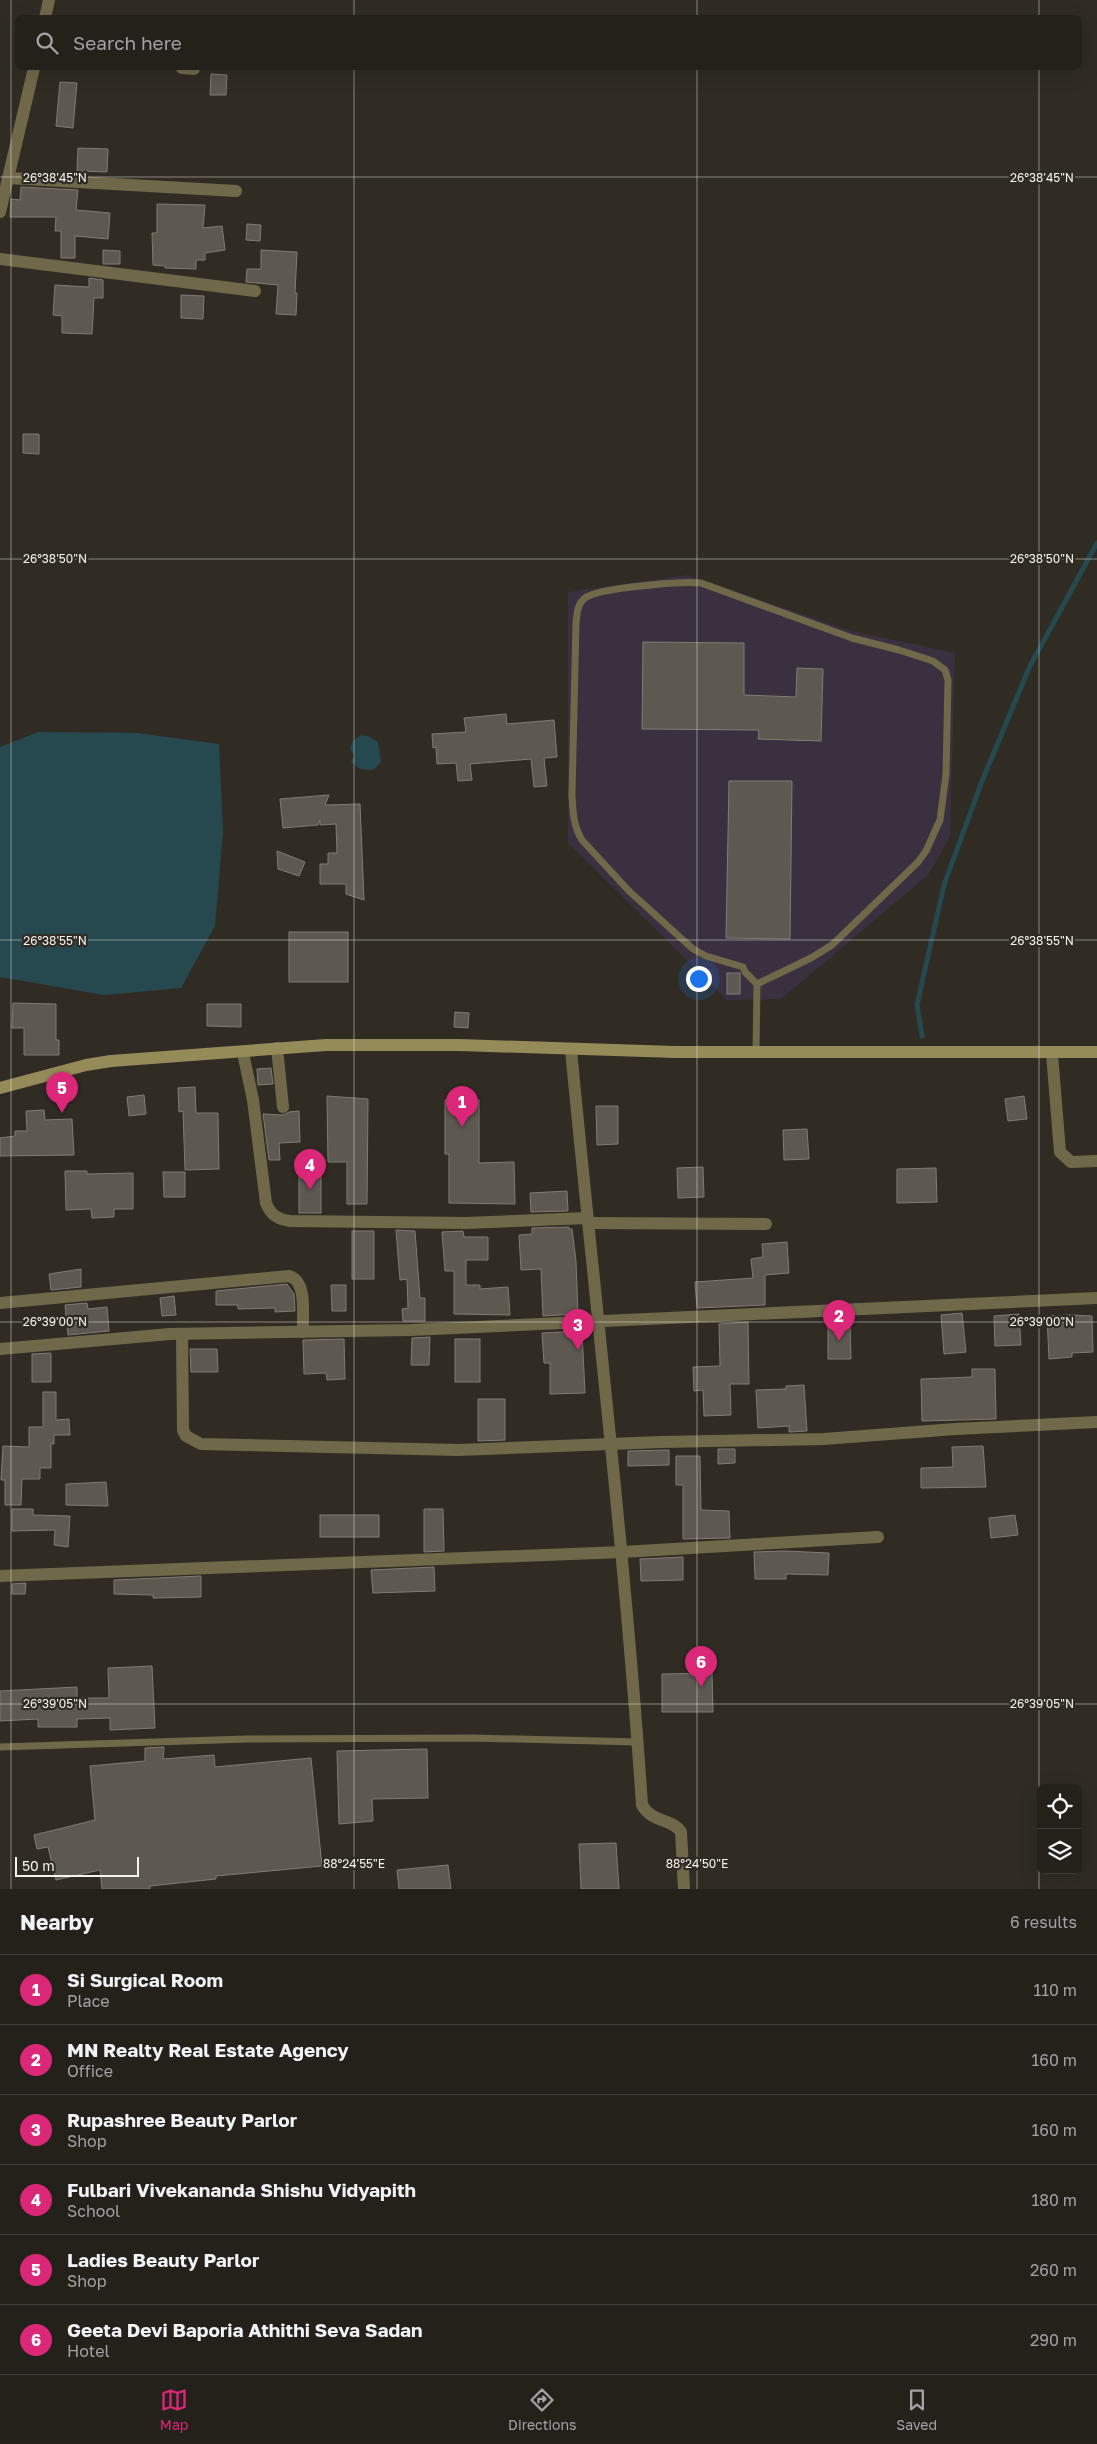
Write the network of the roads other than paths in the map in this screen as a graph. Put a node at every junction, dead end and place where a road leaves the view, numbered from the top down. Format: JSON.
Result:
{"nodes":[{"id":1,"x":49,"y":0,"type":"edge"},
{"id":2,"x":46,"y":15,"type":"edge"},
{"id":3,"x":34,"y":70,"type":"edge"},
{"id":4,"x":8,"y":178,"type":"junction"},
{"id":5,"x":236,"y":191,"type":"dead end"},
{"id":6,"x":0,"y":212,"type":"edge"},
{"id":7,"x":0,"y":259,"type":"edge"},
{"id":8,"x":255,"y":291,"type":"dead end"},
{"id":9,"x":757,"y":984,"type":"junction"},
{"id":10,"x":277,"y":1048,"type":"junction"},
{"id":11,"x":571,"y":1050,"type":"junction"},
{"id":12,"x":243,"y":1052,"type":"junction"},
{"id":13,"x":756,"y":1052,"type":"junction"},
{"id":14,"x":1097,"y":1052,"type":"edge"},
{"id":15,"x":1052,"y":1054,"type":"junction"},
{"id":16,"x":0,"y":1088,"type":"edge"},
{"id":17,"x":283,"y":1107,"type":"dead end"},
{"id":18,"x":1097,"y":1161,"type":"edge"},
{"id":19,"x":588,"y":1220,"type":"junction"},
{"id":20,"x":766,"y":1224,"type":"dead end"},
{"id":21,"x":1097,"y":1298,"type":"edge"},
{"id":22,"x":0,"y":1303,"type":"edge"},
{"id":23,"x":598,"y":1320,"type":"junction"},
{"id":24,"x":303,"y":1332,"type":"junction"},
{"id":25,"x":182,"y":1334,"type":"junction"},
{"id":26,"x":0,"y":1349,"type":"edge"},
{"id":27,"x":1097,"y":1422,"type":"edge"},
{"id":28,"x":611,"y":1444,"type":"junction"},
{"id":29,"x":878,"y":1537,"type":"dead end"},
{"id":30,"x":622,"y":1552,"type":"junction"},
{"id":31,"x":0,"y":1576,"type":"edge"},
{"id":32,"x":638,"y":1742,"type":"junction"},
{"id":33,"x":0,"y":1747,"type":"edge"},
{"id":34,"x":684,"y":1889,"type":"edge"}],
"edges":[{"from":1,"to":2,"type":"street"},
{"from":3,"to":4,"type":"street"},
{"from":4,"to":5,"type":"street"},
{"from":4,"to":6,"type":"street"},
{"from":7,"to":8,"type":"street"},
{"from":9,"to":9,"type":"lane"},
{"from":9,"to":13,"type":"lane"},
{"from":10,"to":11,"type":"main road"},
{"from":10,"to":12,"type":"main road"},
{"from":10,"to":17,"type":"street"},
{"from":11,"to":13,"type":"main road"},
{"from":11,"to":19,"type":"street"},
{"from":12,"to":16,"type":"main road"},
{"from":12,"to":19,"type":"street"},
{"from":13,"to":15,"type":"main road"},
{"from":14,"to":15,"type":"main road"},
{"from":15,"to":18,"type":"street"},
{"from":19,"to":20,"type":"street"},
{"from":19,"to":23,"type":"street"},
{"from":21,"to":23,"type":"street"},
{"from":22,"to":24,"type":"street"},
{"from":23,"to":24,"type":"street"},
{"from":23,"to":28,"type":"street"},
{"from":24,"to":25,"type":"street"},
{"from":25,"to":26,"type":"street"},
{"from":25,"to":28,"type":"street"},
{"from":27,"to":28,"type":"street"},
{"from":28,"to":30,"type":"street"},
{"from":29,"to":30,"type":"street"},
{"from":30,"to":31,"type":"street"},
{"from":30,"to":32,"type":"street"},
{"from":32,"to":33,"type":"lane"},
{"from":32,"to":34,"type":"street"}]}
